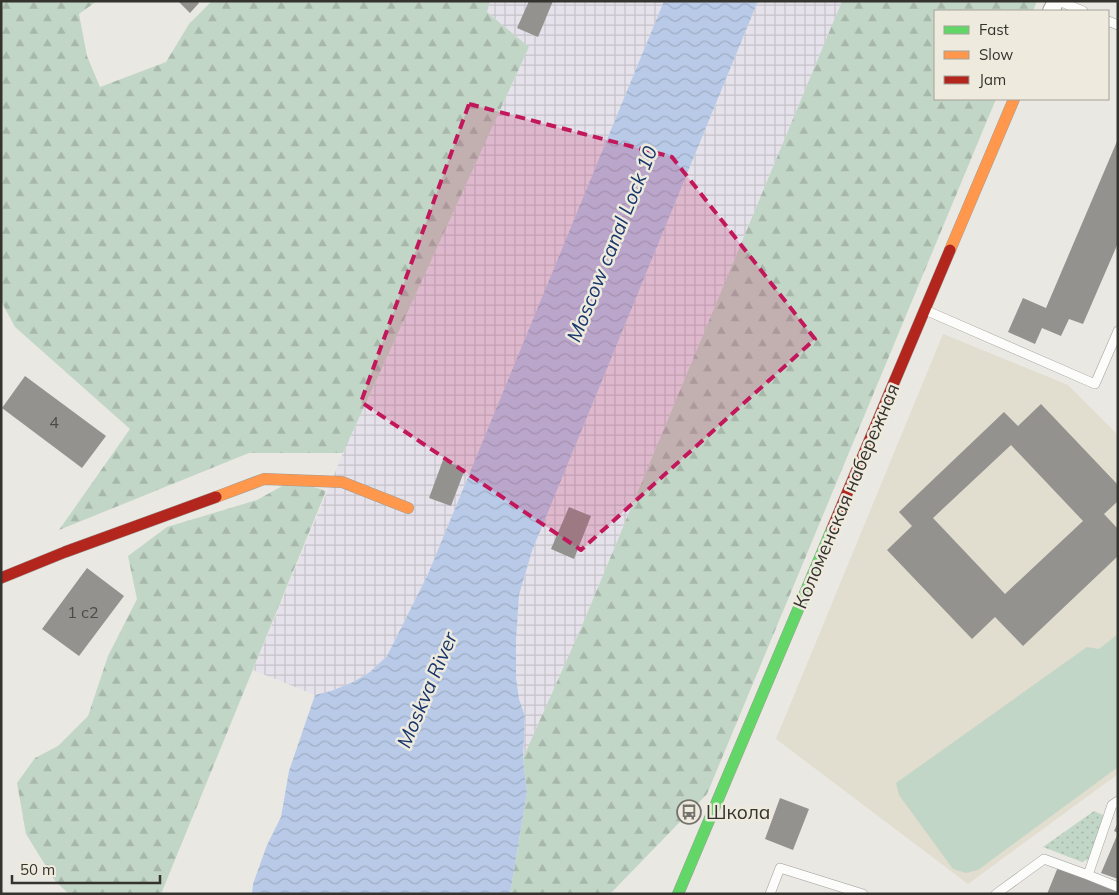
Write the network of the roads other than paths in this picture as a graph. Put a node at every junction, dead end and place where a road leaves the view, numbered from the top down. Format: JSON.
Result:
{"nodes":[{"id":1,"x":1057,"y":1,"type":"edge"},
{"id":2,"x":1080,"y":10,"type":"edge"},
{"id":3,"x":1014,"y":100,"type":"edge"},
{"id":4,"x":925,"y":310,"type":"junction"},
{"id":5,"x":1118,"y":331,"type":"edge"},
{"id":6,"x":408,"y":508,"type":"dead end"},
{"id":7,"x":1,"y":578,"type":"edge"},
{"id":8,"x":1118,"y":801,"type":"edge"},
{"id":9,"x":1088,"y":875,"type":"junction"},
{"id":10,"x":1118,"y":887,"type":"edge"},
{"id":11,"x":678,"y":894,"type":"edge"},
{"id":12,"x":770,"y":894,"type":"edge"},
{"id":13,"x":863,"y":894,"type":"edge"},
{"id":14,"x":996,"y":894,"type":"edge"}],
"edges":[{"from":1,"to":2,"type":"lane"},
{"from":3,"to":4,"type":"street","name":"Коломенская набережная"},
{"from":4,"to":5,"type":"lane"},
{"from":4,"to":11,"type":"street","name":"Коломенская набережная"},
{"from":6,"to":7,"type":"street"},
{"from":8,"to":9,"type":"lane"},
{"from":9,"to":10,"type":"lane"},
{"from":9,"to":14,"type":"lane"},
{"from":12,"to":13,"type":"lane"}]}
